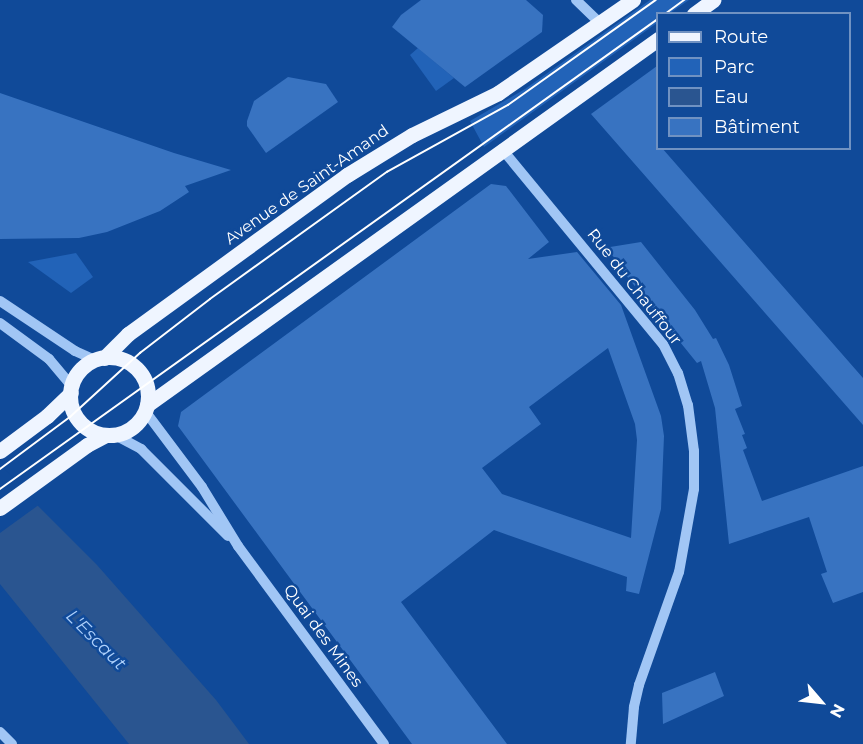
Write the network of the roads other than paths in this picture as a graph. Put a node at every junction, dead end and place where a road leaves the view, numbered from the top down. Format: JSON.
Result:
{"nodes":[{"id":1,"x":576,"y":0,"type":"edge"},
{"id":2,"x":633,"y":0,"type":"edge"},
{"id":3,"x":713,"y":0,"type":"edge"},
{"id":4,"x":697,"y":12,"type":"edge"},
{"id":5,"x":600,"y":22,"type":"junction"},
{"id":6,"x":656,"y":40,"type":"edge"},
{"id":7,"x":502,"y":148,"type":"junction"},
{"id":8,"x":0,"y":301,"type":"edge"},
{"id":9,"x":0,"y":323,"type":"edge"},
{"id":10,"x":100,"y":359,"type":"junction"},
{"id":11,"x":71,"y":389,"type":"junction"},
{"id":12,"x":146,"y":408,"type":"junction"},
{"id":13,"x":110,"y":435,"type":"junction"},
{"id":14,"x":0,"y":451,"type":"edge"},
{"id":15,"x":0,"y":508,"type":"edge"},
{"id":16,"x":238,"y":546,"type":"junction"},
{"id":17,"x":0,"y":732,"type":"edge"},
{"id":18,"x":12,"y":744,"type":"edge"},
{"id":19,"x":384,"y":744,"type":"edge"},
{"id":20,"x":632,"y":744,"type":"edge"}],
"edges":[{"from":1,"to":5,"type":"street"},
{"from":2,"to":5,"type":"main road","name":"Avenue de Saint-Amand"},
{"from":3,"to":4,"type":"main road"},
{"from":5,"to":10,"type":"main road","name":"Avenue de Saint-Amand"},
{"from":6,"to":7,"type":"main road"},
{"from":7,"to":12,"type":"main road"},
{"from":7,"to":20,"type":"street","name":"Rue du Chauffour"},
{"from":8,"to":10,"type":"street"},
{"from":9,"to":11,"type":"street"},
{"from":10,"to":11,"type":"main road"},
{"from":10,"to":12,"type":"main road"},
{"from":11,"to":13,"type":"main road"},
{"from":11,"to":14,"type":"main road"},
{"from":12,"to":13,"type":"main road"},
{"from":12,"to":16,"type":"street","name":"Quai des Mines"},
{"from":13,"to":15,"type":"main road"},
{"from":13,"to":16,"type":"street","name":"Quai des Mines"},
{"from":16,"to":19,"type":"street","name":"Quai des Mines"},
{"from":17,"to":18,"type":"street"}]}
